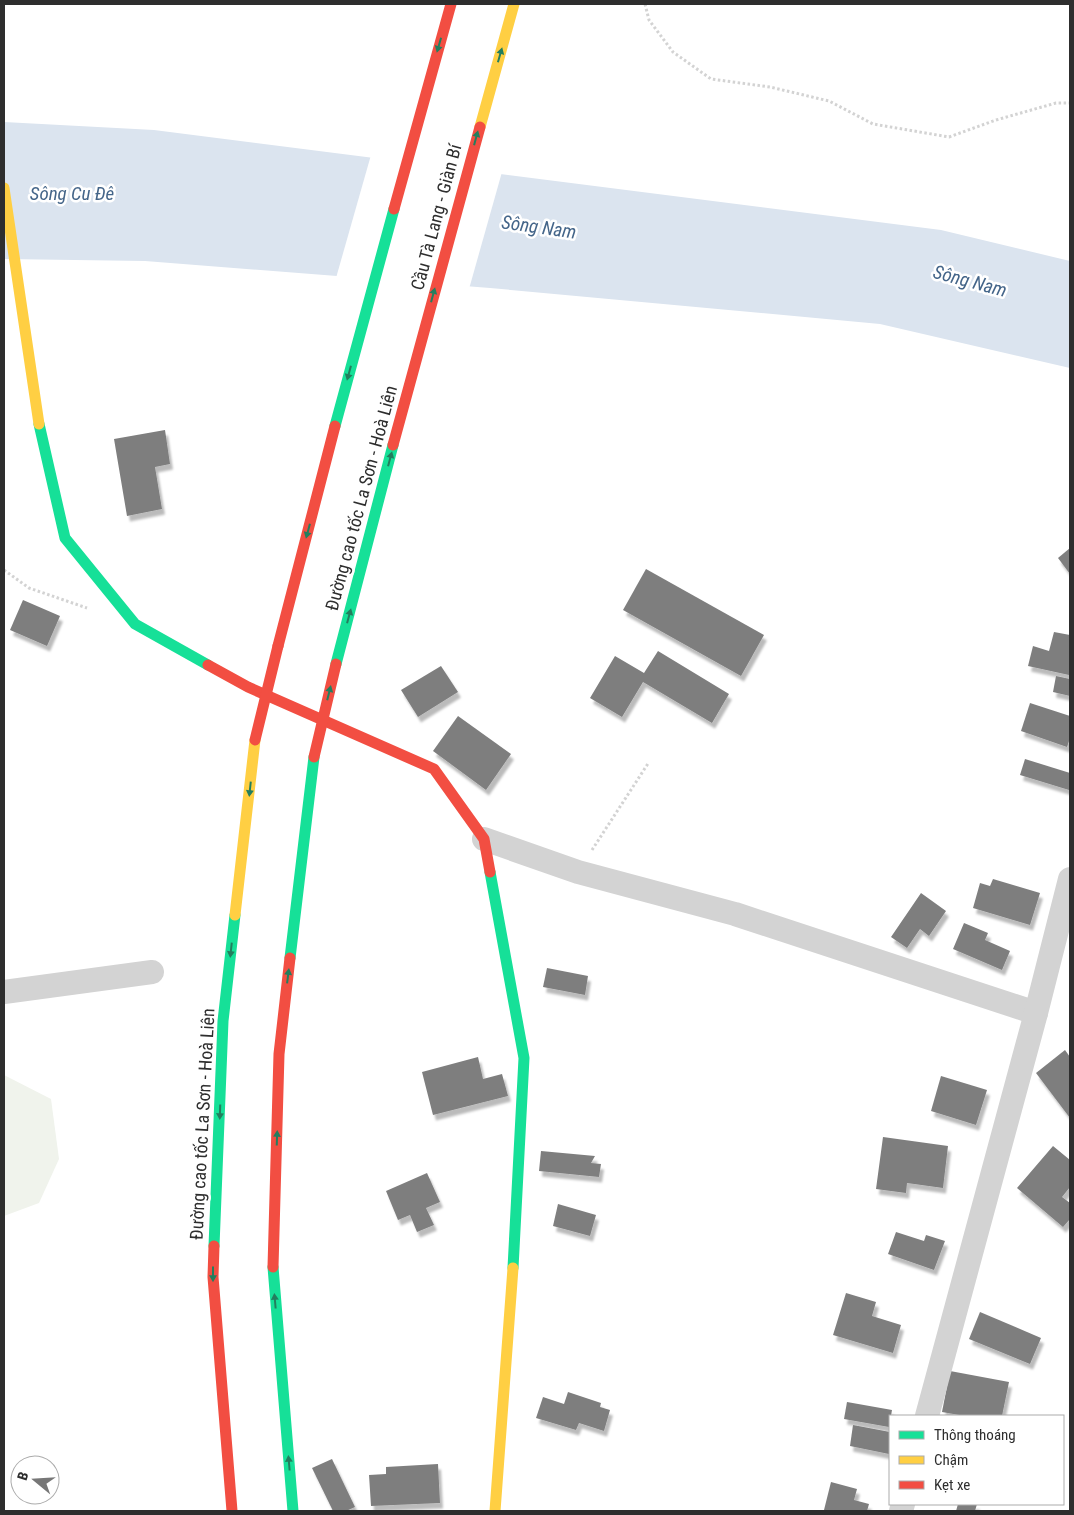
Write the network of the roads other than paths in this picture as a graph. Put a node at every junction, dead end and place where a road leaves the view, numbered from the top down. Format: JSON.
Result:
{"nodes":[{"id":1,"x":451,"y":4,"type":"edge"},
{"id":2,"x":514,"y":4,"type":"edge"},
{"id":3,"x":4,"y":188,"type":"edge"},
{"id":4,"x":420,"y":342,"type":"joint"},
{"id":5,"x":484,"y":839,"type":"junction"},
{"id":6,"x":1070,"y":879,"type":"edge"},
{"id":7,"x":152,"y":972,"type":"dead end"},
{"id":8,"x":4,"y":992,"type":"edge"},
{"id":9,"x":1036,"y":1013,"type":"junction"},
{"id":10,"x":926,"y":1415,"type":"edge"},
{"id":11,"x":232,"y":1511,"type":"edge"},
{"id":12,"x":293,"y":1511,"type":"edge"},
{"id":13,"x":495,"y":1511,"type":"edge"}],
"edges":[{"from":1,"to":11,"type":"main road","name":"Đường cao tốc La Sơn - Hoà Liên","one_way":true,"bridge":true},
{"from":4,"to":2,"type":"main road","name":"Cầu Tà Lang - Giàn Bí","one_way":true},
{"from":3,"to":5,"type":"main road"},
{"from":12,"to":4,"type":"main road","name":"Đường cao tốc La Sơn - Hoà Liên","one_way":true,"bridge":true},
{"from":5,"to":9,"type":"street"},
{"from":5,"to":13,"type":"main road"},
{"from":6,"to":9,"type":"street"},
{"from":7,"to":8,"type":"street"},
{"from":9,"to":10,"type":"street"}]}
